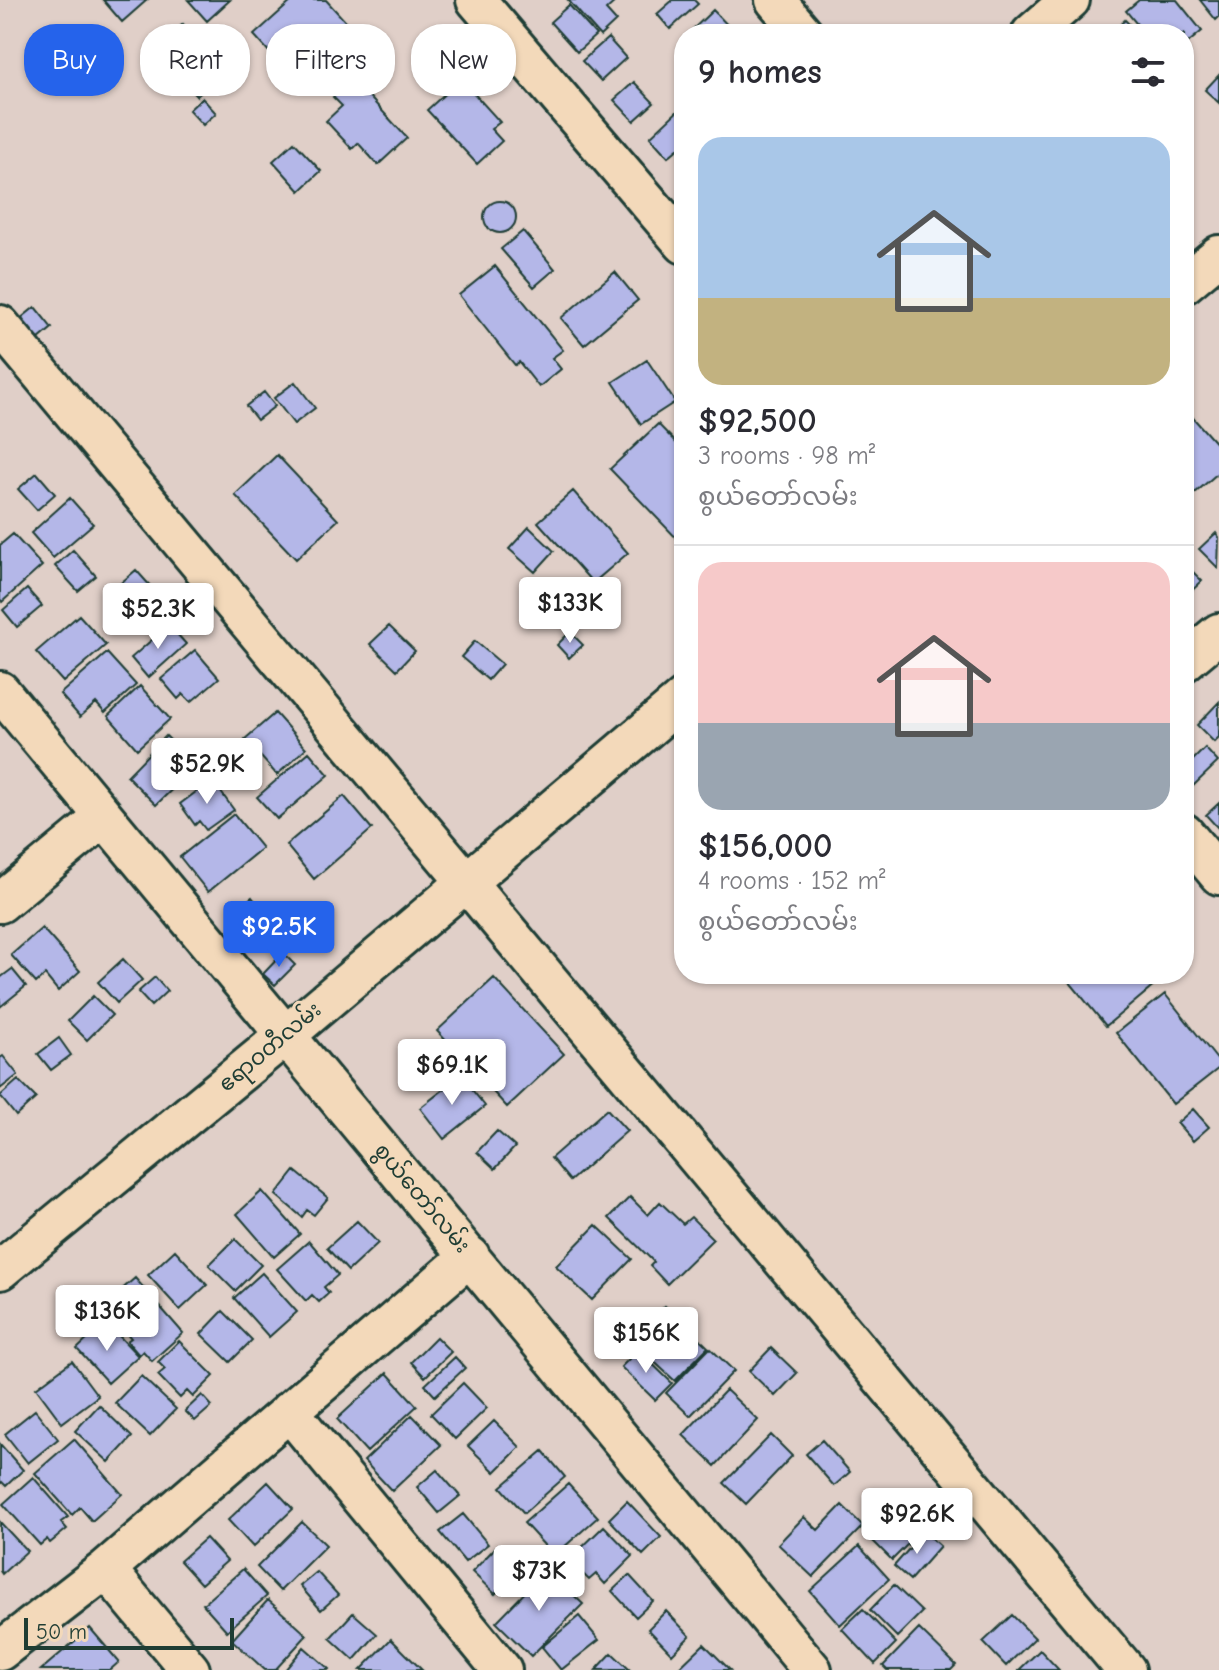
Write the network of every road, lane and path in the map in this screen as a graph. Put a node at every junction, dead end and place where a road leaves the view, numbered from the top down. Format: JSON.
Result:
{"nodes":[{"id":1,"x":476,"y":0,"type":"edge"},
{"id":2,"x":775,"y":0,"type":"edge"},
{"id":3,"x":1070,"y":0,"type":"edge"},
{"id":4,"x":795,"y":24,"type":"edge"},
{"id":5,"x":1042,"y":24,"type":"edge"},
{"id":6,"x":674,"y":232,"type":"edge"},
{"id":7,"x":1219,"y":255,"type":"edge"},
{"id":8,"x":1194,"y":276,"type":"edge"},
{"id":9,"x":0,"y":325,"type":"edge"},
{"id":10,"x":1219,"y":633,"type":"edge"},
{"id":11,"x":1194,"y":654,"type":"edge"},
{"id":12,"x":0,"y":691,"type":"edge"},
{"id":13,"x":674,"y":706,"type":"edge"},
{"id":14,"x":104,"y":817,"type":"junction"},
{"id":15,"x":1194,"y":845,"type":"edge"},
{"id":16,"x":1219,"y":875,"type":"edge"},
{"id":17,"x":468,"y":881,"type":"junction"},
{"id":18,"x":0,"y":903,"type":"edge"},
{"id":19,"x":286,"y":1035,"type":"junction"},
{"id":20,"x":470,"y":1256,"type":"junction"},
{"id":21,"x":0,"y":1270,"type":"edge"},
{"id":22,"x":289,"y":1411,"type":"junction"},
{"id":23,"x":106,"y":1569,"type":"junction"},
{"id":24,"x":0,"y":1651,"type":"edge"},
{"id":25,"x":190,"y":1670,"type":"edge"},
{"id":26,"x":502,"y":1670,"type":"edge"},
{"id":27,"x":812,"y":1670,"type":"edge"},
{"id":28,"x":1126,"y":1670,"type":"edge"}],
"edges":[{"from":1,"to":6,"type":"street"},
{"from":2,"to":4,"type":"street"},
{"from":3,"to":5,"type":"street"},
{"from":7,"to":8,"type":"street"},
{"from":9,"to":17,"type":"street"},
{"from":10,"to":11,"type":"street"},
{"from":12,"to":14,"type":"street","name":"စွယ်တော်လမ်း"},
{"from":13,"to":17,"type":"street","name":"ဧရာဝတီလမ်း"},
{"from":14,"to":18,"type":"street"},
{"from":14,"to":19,"type":"street","name":"စွယ်တော်လမ်း"},
{"from":15,"to":16,"type":"street"},
{"from":17,"to":19,"type":"street","name":"ဧရာဝတီလမ်း"},
{"from":17,"to":28,"type":"street"},
{"from":19,"to":20,"type":"street","name":"စွယ်တော်လမ်း"},
{"from":19,"to":21,"type":"street","name":"ဧရာဝတီလမ်း"},
{"from":20,"to":22,"type":"street"},
{"from":20,"to":27,"type":"street","name":"စွယ်တော်လမ်း"},
{"from":22,"to":23,"type":"street"},
{"from":22,"to":26,"type":"street"},
{"from":23,"to":24,"type":"street"},
{"from":23,"to":25,"type":"street"}]}
